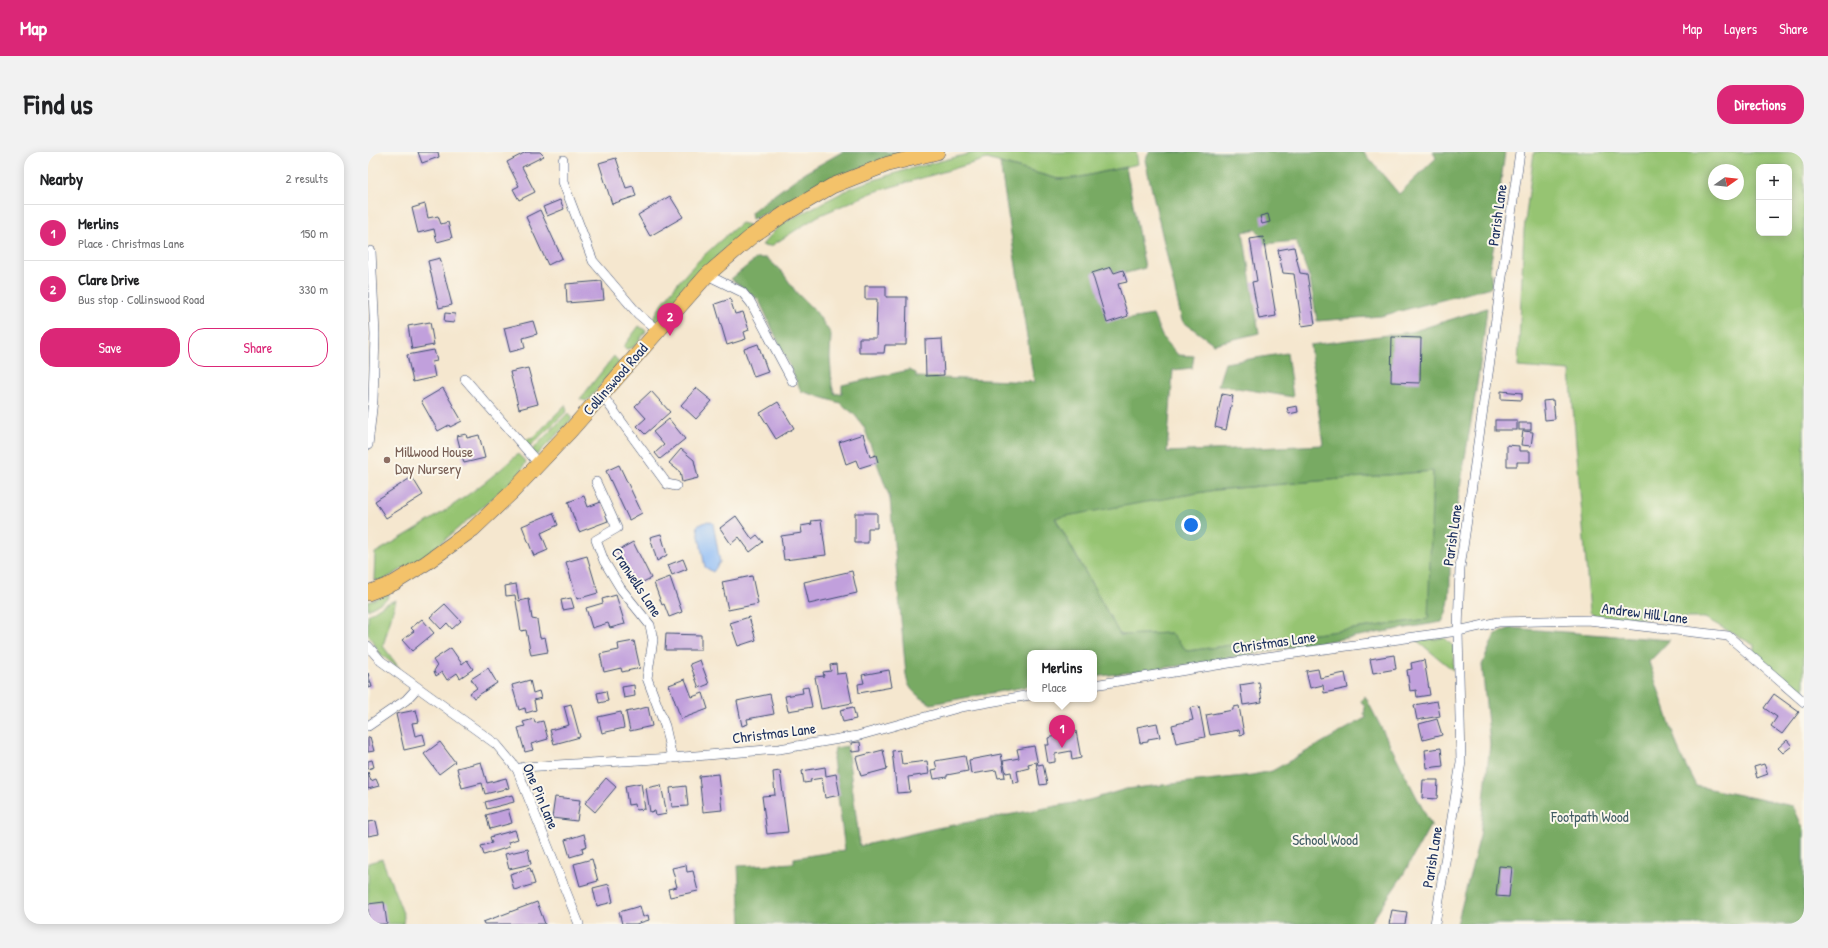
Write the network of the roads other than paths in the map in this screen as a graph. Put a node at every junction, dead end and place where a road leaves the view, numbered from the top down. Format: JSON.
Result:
{"nodes":[{"id":1,"x":937,"y":152,"type":"edge"},
{"id":2,"x":1520,"y":152,"type":"edge"},
{"id":3,"x":563,"y":160,"type":"dead end"},
{"id":4,"x":371,"y":251,"type":"dead end"},
{"id":5,"x":708,"y":276,"type":"junction"},
{"id":6,"x":658,"y":331,"type":"junction"},
{"id":7,"x":465,"y":379,"type":"dead end"},
{"id":8,"x":793,"y":382,"type":"dead end"},
{"id":9,"x":602,"y":395,"type":"junction"},
{"id":10,"x":368,"y":444,"type":"edge"},
{"id":11,"x":538,"y":464,"type":"junction"},
{"id":12,"x":596,"y":482,"type":"dead end"},
{"id":13,"x":676,"y":486,"type":"dead end"},
{"id":14,"x":368,"y":590,"type":"edge"},
{"id":15,"x":368,"y":593,"type":"edge"},
{"id":16,"x":1458,"y":630,"type":"junction"},
{"id":17,"x":368,"y":646,"type":"edge"},
{"id":18,"x":1097,"y":685,"type":"edge"},
{"id":19,"x":417,"y":688,"type":"junction"},
{"id":20,"x":1027,"y":696,"type":"edge"},
{"id":21,"x":1804,"y":702,"type":"edge"},
{"id":22,"x":368,"y":726,"type":"edge"},
{"id":23,"x":672,"y":758,"type":"junction"},
{"id":24,"x":517,"y":769,"type":"junction"},
{"id":25,"x":579,"y":924,"type":"edge"},
{"id":26,"x":1435,"y":924,"type":"edge"}],
"edges":[{"from":1,"to":5,"type":"main road","name":"Collinswood Road"},
{"from":2,"to":16,"type":"street","name":"Parish Lane"},
{"from":3,"to":6,"type":"street"},
{"from":4,"to":10,"type":"street"},
{"from":5,"to":6,"type":"main road","name":"Collinswood Road"},
{"from":5,"to":8,"type":"street"},
{"from":6,"to":9,"type":"main road","name":"Collinswood Road"},
{"from":7,"to":11,"type":"street"},
{"from":9,"to":11,"type":"main road","name":"Collinswood Road"},
{"from":9,"to":13,"type":"street"},
{"from":11,"to":15,"type":"main road","name":"Collinswood Road"},
{"from":12,"to":23,"type":"street","name":"Cranwells Lane"},
{"from":14,"to":15,"type":"street"},
{"from":16,"to":18,"type":"street","name":"Christmas Lane"},
{"from":16,"to":21,"type":"street","name":"Andrew Hill Lane"},
{"from":16,"to":26,"type":"street","name":"Parish Lane"},
{"from":17,"to":19,"type":"street","name":"One Pin Lane"},
{"from":19,"to":22,"type":"street"},
{"from":19,"to":24,"type":"street","name":"One Pin Lane"},
{"from":20,"to":23,"type":"street","name":"Christmas Lane"},
{"from":23,"to":24,"type":"street","name":"Christmas Lane"},
{"from":24,"to":25,"type":"street","name":"One Pin Lane"}]}
